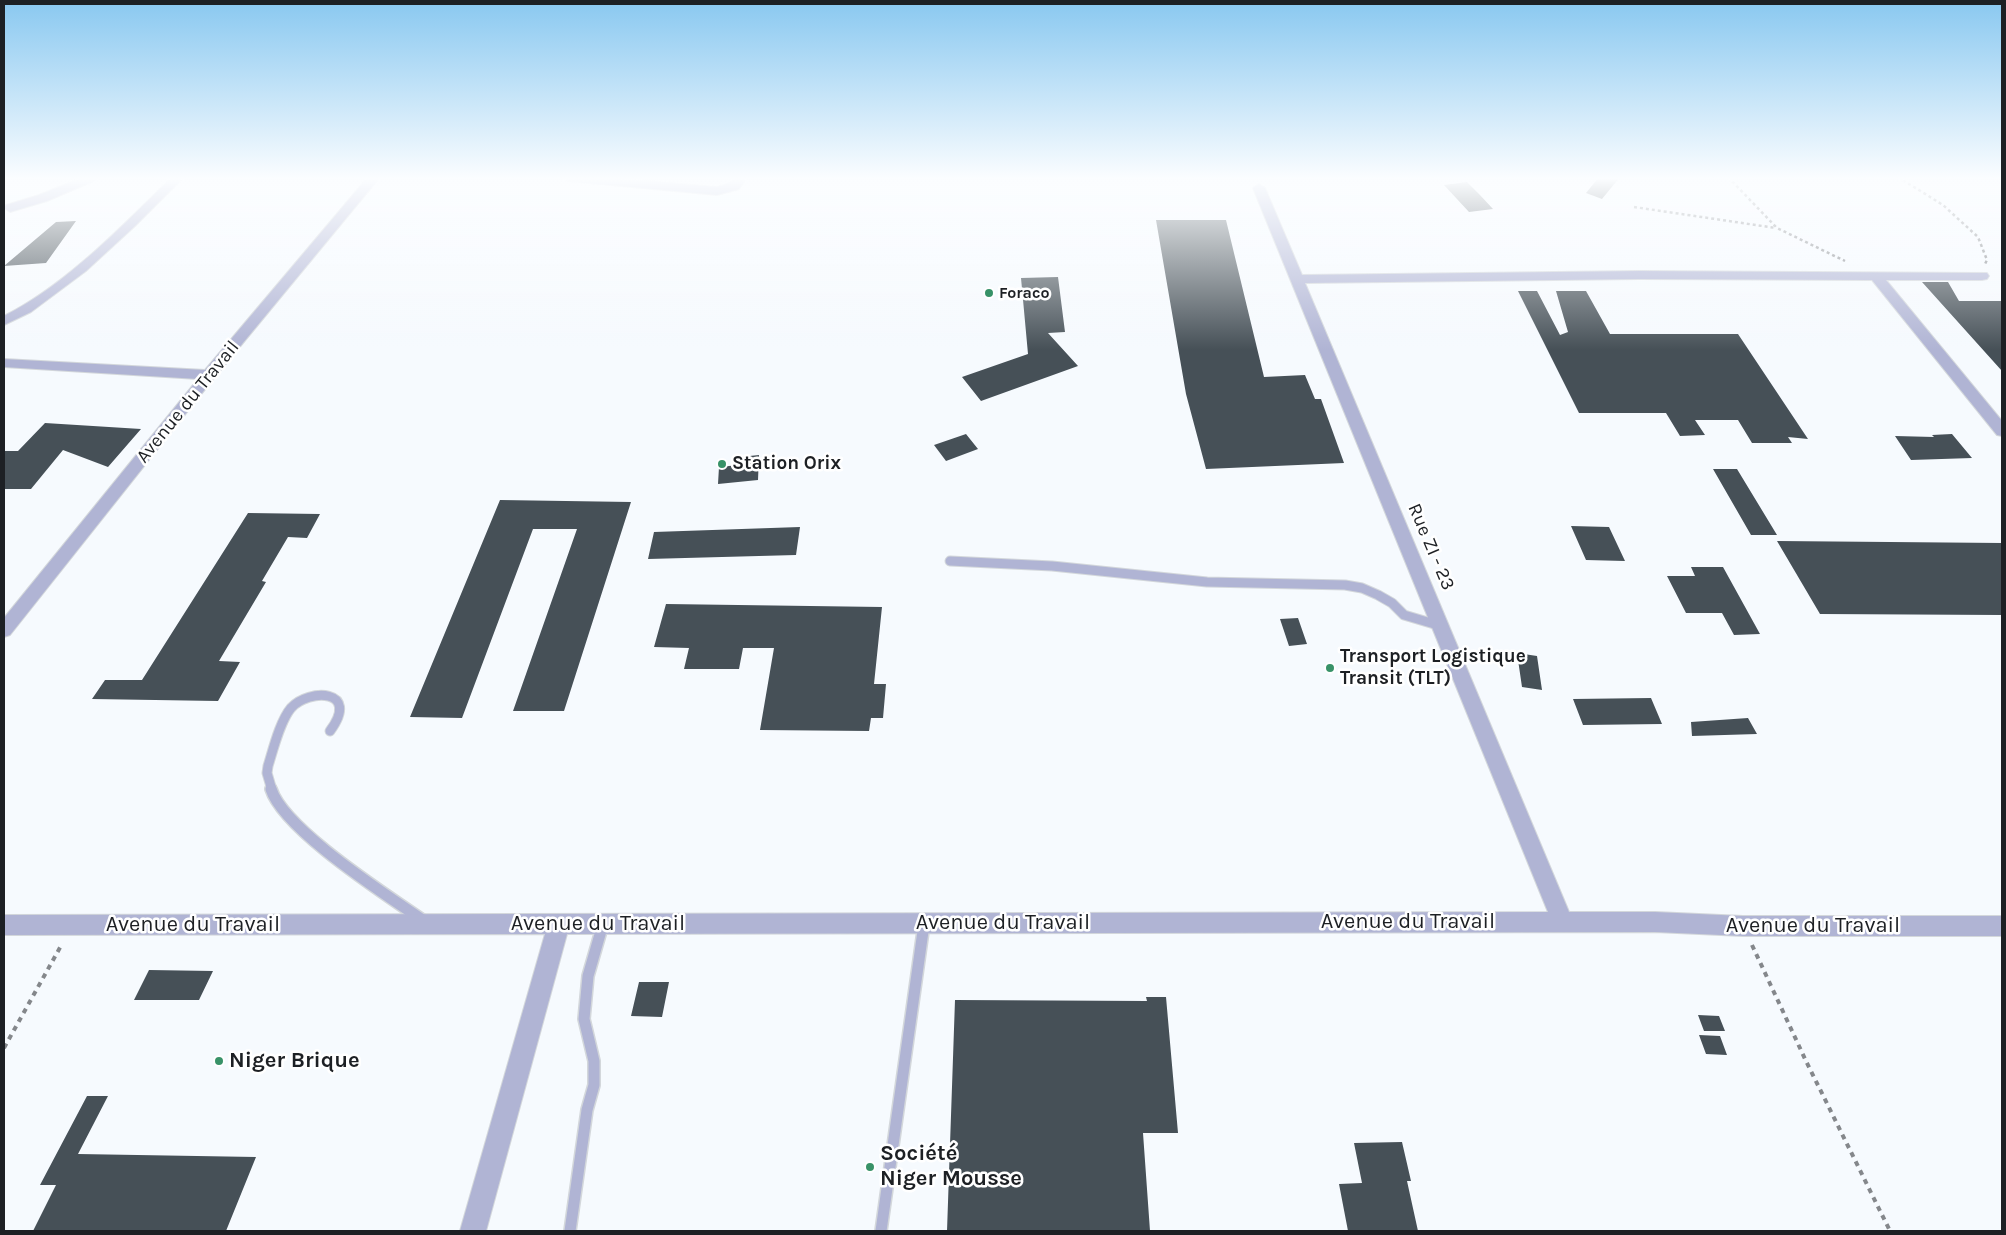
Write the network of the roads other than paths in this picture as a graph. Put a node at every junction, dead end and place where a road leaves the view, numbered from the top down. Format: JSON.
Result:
{"nodes":[{"id":1,"x":121,"y":235,"type":"edge"},
{"id":2,"x":326,"y":235,"type":"edge"},
{"id":3,"x":1279,"y":235,"type":"edge"},
{"id":4,"x":1876,"y":276,"type":"junction"},
{"id":5,"x":1982,"y":276,"type":"road end"},
{"id":6,"x":1297,"y":278,"type":"junction"},
{"id":7,"x":4,"y":321,"type":"edge"},
{"id":8,"x":4,"y":363,"type":"edge"},
{"id":9,"x":209,"y":375,"type":"junction"},
{"id":10,"x":2002,"y":431,"type":"edge"},
{"id":11,"x":950,"y":561,"type":"dead end"},
{"id":12,"x":1441,"y":626,"type":"junction"},
{"id":13,"x":4,"y":630,"type":"edge"},
{"id":14,"x":330,"y":731,"type":"dead end"},
{"id":15,"x":924,"y":923,"type":"junction"},
{"id":16,"x":1563,"y":923,"type":"junction"},
{"id":17,"x":559,"y":924,"type":"junction"},
{"id":18,"x":603,"y":924,"type":"junction"},
{"id":19,"x":4,"y":925,"type":"edge"},
{"id":20,"x":429,"y":925,"type":"junction"},
{"id":21,"x":2002,"y":926,"type":"edge"},
{"id":22,"x":473,"y":1231,"type":"edge"},
{"id":23,"x":570,"y":1231,"type":"edge"},
{"id":24,"x":881,"y":1231,"type":"edge"}],
"edges":[{"from":1,"to":7,"type":"street"},
{"from":2,"to":9,"type":"street","name":"Avenue du Travail"},
{"from":3,"to":6,"type":"street","name":"Rue ZI - 23"},
{"from":4,"to":5,"type":"street"},
{"from":4,"to":6,"type":"street"},
{"from":4,"to":10,"type":"street"},
{"from":6,"to":12,"type":"street","name":"Rue ZI - 23"},
{"from":8,"to":9,"type":"street"},
{"from":9,"to":13,"type":"street","name":"Avenue du Travail"},
{"from":11,"to":12,"type":"lane"},
{"from":12,"to":16,"type":"street","name":"Rue ZI - 23"},
{"from":14,"to":20,"type":"lane"},
{"from":15,"to":16,"type":"street","name":"Avenue du Travail"},
{"from":15,"to":18,"type":"street","name":"Avenue du Travail"},
{"from":15,"to":24,"type":"lane"},
{"from":16,"to":21,"type":"street","name":"Avenue du Travail"},
{"from":17,"to":18,"type":"street","name":"Avenue du Travail"},
{"from":17,"to":20,"type":"street","name":"Avenue du Travail"},
{"from":17,"to":22,"type":"street"},
{"from":18,"to":23,"type":"lane"},
{"from":19,"to":20,"type":"street","name":"Avenue du Travail"}]}
